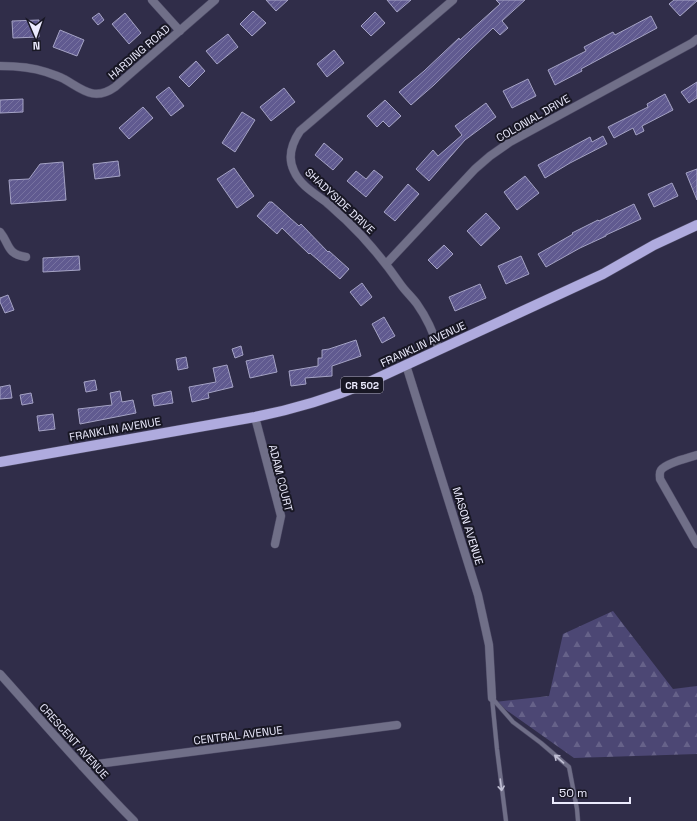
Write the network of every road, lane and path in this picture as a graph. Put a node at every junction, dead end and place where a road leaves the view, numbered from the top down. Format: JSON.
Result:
{"nodes":[{"id":1,"x":152,"y":0,"type":"edge"},
{"id":2,"x":215,"y":0,"type":"edge"},
{"id":3,"x":453,"y":0,"type":"edge"},
{"id":4,"x":180,"y":31,"type":"junction"},
{"id":5,"x":697,"y":39,"type":"edge"},
{"id":6,"x":0,"y":66,"type":"edge"},
{"id":7,"x":697,"y":225,"type":"edge"},
{"id":8,"x":0,"y":232,"type":"edge"},
{"id":9,"x":26,"y":257,"type":"dead end"},
{"id":10,"x":386,"y":264,"type":"junction"},
{"id":11,"x":439,"y":350,"type":"junction"},
{"id":12,"x":406,"y":365,"type":"junction"},
{"id":13,"x":255,"y":417,"type":"junction"},
{"id":14,"x":697,"y":455,"type":"edge"},
{"id":15,"x":0,"y":462,"type":"edge"},
{"id":16,"x":275,"y":544,"type":"dead end"},
{"id":17,"x":697,"y":544,"type":"edge"},
{"id":18,"x":0,"y":674,"type":"edge"},
{"id":19,"x":492,"y":698,"type":"junction"},
{"id":20,"x":397,"y":725,"type":"dead end"},
{"id":21,"x":82,"y":766,"type":"junction"},
{"id":22,"x":134,"y":821,"type":"edge"},
{"id":23,"x":506,"y":821,"type":"edge"},
{"id":24,"x":578,"y":821,"type":"edge"}],
"edges":[{"from":1,"to":4,"type":"street"},
{"from":2,"to":4,"type":"street","name":"HARDING ROAD"},
{"from":3,"to":10,"type":"street","name":"SHADYSIDE DRIVE"},
{"from":4,"to":6,"type":"street","name":"HARDING ROAD"},
{"from":5,"to":10,"type":"street","name":"COLONIAL DRIVE"},
{"from":7,"to":11,"type":"main road","name":"FRANKLIN AVENUE","number":"CR 502"},
{"from":8,"to":9,"type":"street"},
{"from":10,"to":11,"type":"street","name":"SHADYSIDE DRIVE"},
{"from":11,"to":12,"type":"main road","name":"FRANKLIN AVENUE","number":"CR 502"},
{"from":12,"to":13,"type":"main road","name":"FRANKLIN AVENUE","number":"CR 502"},
{"from":12,"to":19,"type":"street","name":"MASON AVENUE"},
{"from":13,"to":15,"type":"main road","name":"FRANKLIN AVENUE","number":"CR 502"},
{"from":13,"to":16,"type":"street","name":"ADAM COURT"},
{"from":14,"to":17,"type":"street"},
{"from":18,"to":21,"type":"street","name":"CRESCENT AVENUE"},
{"from":19,"to":23,"type":"lane","one_way":true},
{"from":24,"to":19,"type":"lane","one_way":true},
{"from":20,"to":21,"type":"street","name":"CENTRAL AVENUE"},
{"from":21,"to":22,"type":"street","name":"CRESCENT AVENUE"}]}
